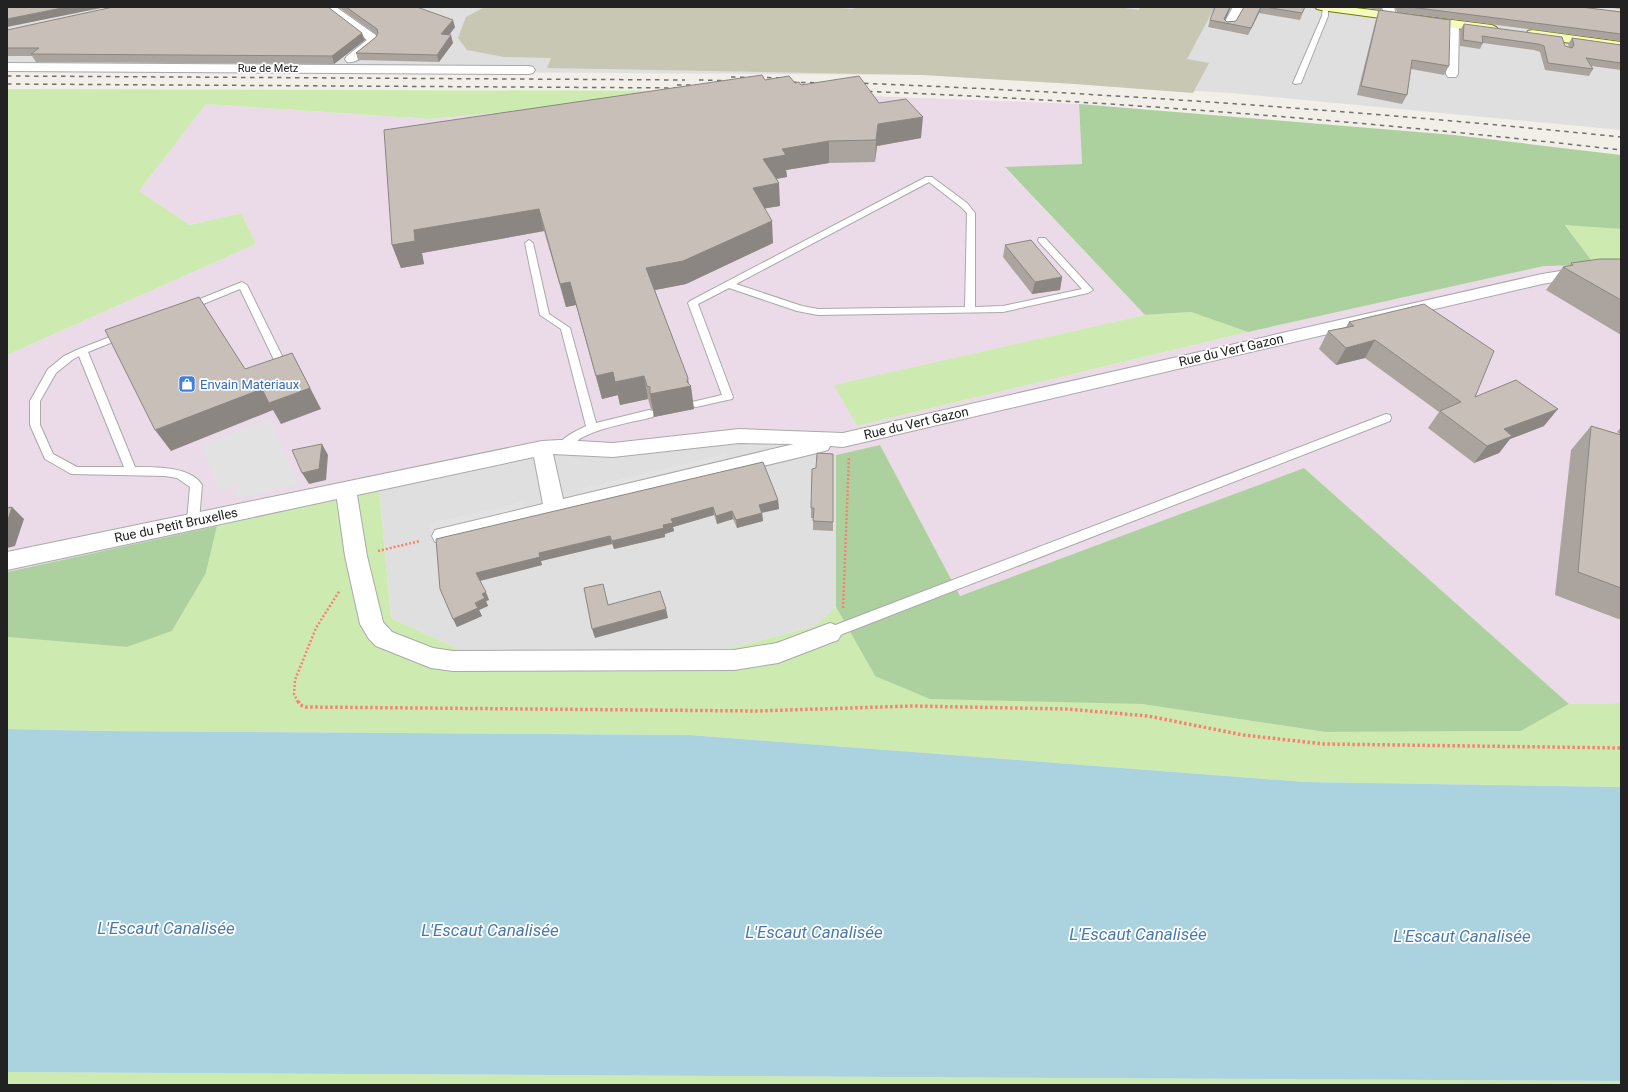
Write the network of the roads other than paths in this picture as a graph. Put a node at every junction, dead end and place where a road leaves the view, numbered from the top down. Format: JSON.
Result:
{"nodes":[{"id":1,"x":329,"y":7,"type":"edge"},
{"id":2,"x":1239,"y":7,"type":"edge"},
{"id":3,"x":1323,"y":7,"type":"edge"},
{"id":4,"x":1389,"y":11,"type":"edge"},
{"id":5,"x":1452,"y":24,"type":"junction"},
{"id":6,"x":1229,"y":25,"type":"edge"},
{"id":7,"x":1503,"y":30,"type":"edge"},
{"id":8,"x":1518,"y":32,"type":"edge"},
{"id":9,"x":1621,"y":46,"type":"edge"},
{"id":10,"x":7,"y":67,"type":"edge"},
{"id":11,"x":338,"y":69,"type":"junction"},
{"id":12,"x":529,"y":70,"type":"dead end"},
{"id":13,"x":1452,"y":74,"type":"dead end"},
{"id":14,"x":1297,"y":83,"type":"dead end"},
{"id":15,"x":1042,"y":240,"type":"dead end"},
{"id":16,"x":529,"y":243,"type":"dead end"},
{"id":17,"x":1621,"y":271,"type":"edge"},
{"id":18,"x":728,"y":284,"type":"junction"},
{"id":19,"x":970,"y":310,"type":"junction"},
{"id":20,"x":176,"y":312,"type":"edge"},
{"id":21,"x":133,"y":330,"type":"edge"},
{"id":22,"x":82,"y":351,"type":"junction"},
{"id":23,"x":282,"y":366,"type":"edge"},
{"id":24,"x":696,"y":404,"type":"dead end"},
{"id":25,"x":649,"y":414,"type":"edge"},
{"id":26,"x":1386,"y":418,"type":"dead end"},
{"id":27,"x":592,"y":428,"type":"junction"},
{"id":28,"x":850,"y":438,"type":"junction"},
{"id":29,"x":563,"y":446,"type":"junction"},
{"id":30,"x":542,"y":448,"type":"junction"},
{"id":31,"x":131,"y":471,"type":"junction"},
{"id":32,"x":346,"y":489,"type":"junction"},
{"id":33,"x":555,"y":509,"type":"junction"},
{"id":34,"x":193,"y":521,"type":"junction"},
{"id":35,"x":443,"y":536,"type":"edge"},
{"id":36,"x":7,"y":561,"type":"edge"},
{"id":37,"x":830,"y":633,"type":"joint"}],
"edges":[{"from":1,"to":11,"type":"street"},
{"from":2,"to":6,"type":"street"},
{"from":3,"to":4,"type":"street"},
{"from":3,"to":14,"type":"lane"},
{"from":4,"to":5,"type":"street"},
{"from":5,"to":7,"type":"street"},
{"from":5,"to":13,"type":"street"},
{"from":8,"to":9,"type":"street"},
{"from":10,"to":11,"type":"street","name":"Rue de Metz"},
{"from":11,"to":12,"type":"street","name":"Rue de Metz"},
{"from":15,"to":19,"type":"lane"},
{"from":16,"to":27,"type":"lane"},
{"from":17,"to":28,"type":"street","name":"Rue du Vert Gazon"},
{"from":18,"to":19,"type":"lane"},
{"from":18,"to":19,"type":"lane"},
{"from":18,"to":24,"type":"lane"},
{"from":20,"to":23,"type":"lane"},
{"from":21,"to":22,"type":"lane"},
{"from":22,"to":31,"type":"lane"},
{"from":22,"to":31,"type":"lane"},
{"from":25,"to":27,"type":"lane"},
{"from":26,"to":37,"type":"lane"},
{"from":27,"to":29,"type":"lane"},
{"from":28,"to":29,"type":"street","name":"Rue du Vert Gazon"},
{"from":28,"to":33,"type":"street","name":"Rue du Vert Gazon"},
{"from":29,"to":30,"type":"street","name":"Rue du Vert Gazon"},
{"from":30,"to":32,"type":"street","name":"Rue du Petit Bruxelles"},
{"from":30,"to":33,"type":"street"},
{"from":31,"to":34,"type":"lane"},
{"from":32,"to":34,"type":"street","name":"Rue du Petit Bruxelles"},
{"from":32,"to":37,"type":"street"},
{"from":33,"to":35,"type":"street","name":"Rue du Vert Gazon"},
{"from":34,"to":36,"type":"street","name":"Rue du Petit Bruxelles"}]}
